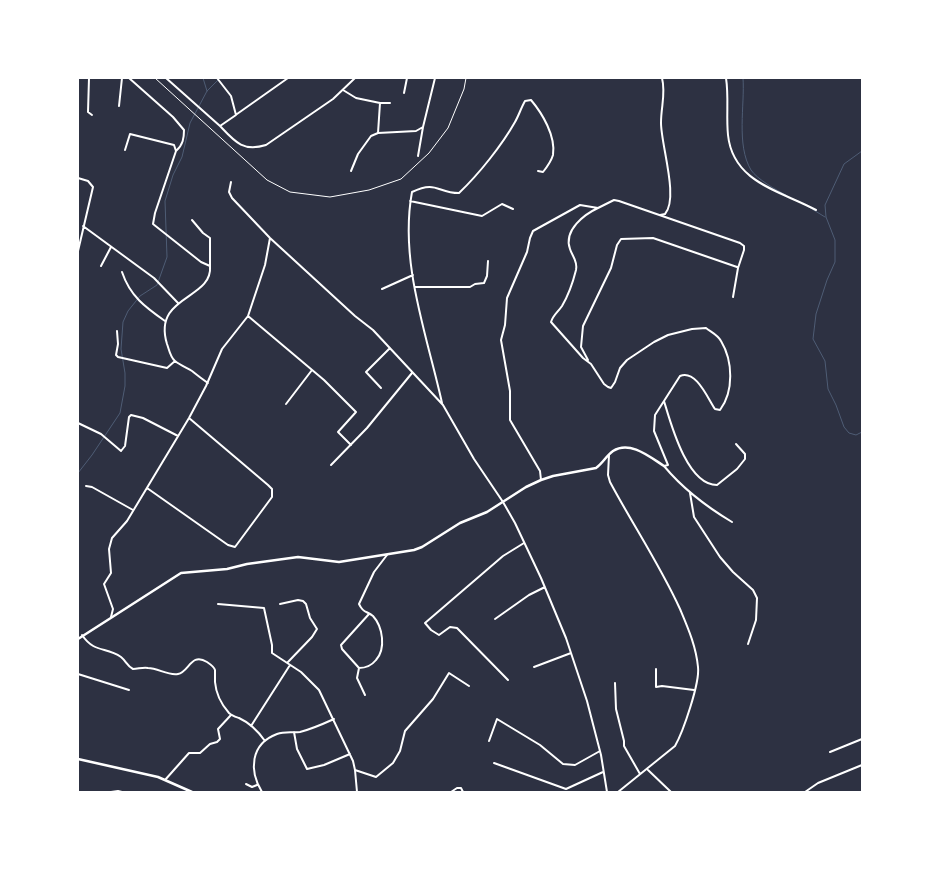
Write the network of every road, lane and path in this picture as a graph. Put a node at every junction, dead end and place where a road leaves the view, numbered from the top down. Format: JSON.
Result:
{"nodes":[{"id":1,"x":89,"y":78,"type":"edge"},
{"id":2,"x":122,"y":78,"type":"edge"},
{"id":3,"x":130,"y":78,"type":"edge"},
{"id":4,"x":155,"y":78,"type":"edge"},
{"id":5,"x":166,"y":78,"type":"edge"},
{"id":6,"x":217,"y":78,"type":"edge"},
{"id":7,"x":288,"y":78,"type":"edge"},
{"id":8,"x":355,"y":78,"type":"edge"},
{"id":9,"x":407,"y":78,"type":"edge"},
{"id":10,"x":430,"y":78,"type":"edge"},
{"id":11,"x":435,"y":78,"type":"edge"},
{"id":12,"x":466,"y":78,"type":"edge"},
{"id":13,"x":662,"y":78,"type":"edge"},
{"id":14,"x":726,"y":78,"type":"edge"},
{"id":15,"x":343,"y":90,"type":"junction"},
{"id":16,"x":404,"y":93,"type":"dead end"},
{"id":17,"x":380,"y":103,"type":"junction"},
{"id":18,"x":390,"y":103,"type":"dead end"},
{"id":19,"x":119,"y":106,"type":"dead end"},
{"id":20,"x":92,"y":115,"type":"dead end"},
{"id":21,"x":236,"y":115,"type":"junction"},
{"id":22,"x":220,"y":126,"type":"junction"},
{"id":23,"x":423,"y":127,"type":"junction"},
{"id":24,"x":378,"y":133,"type":"junction"},
{"id":25,"x":125,"y":150,"type":"dead end"},
{"id":26,"x":176,"y":151,"type":"junction"},
{"id":27,"x":418,"y":156,"type":"dead end"},
{"id":28,"x":351,"y":171,"type":"dead end"},
{"id":29,"x":538,"y":171,"type":"dead end"},
{"id":30,"x":78,"y":178,"type":"edge"},
{"id":31,"x":231,"y":182,"type":"dead end"},
{"id":32,"x":410,"y":201,"type":"junction"},
{"id":33,"x":598,"y":208,"type":"junction"},
{"id":34,"x":513,"y":209,"type":"dead end"},
{"id":35,"x":816,"y":210,"type":"dead end"},
{"id":36,"x":658,"y":215,"type":"junction"},
{"id":37,"x":192,"y":220,"type":"dead end"},
{"id":38,"x":84,"y":226,"type":"junction"},
{"id":39,"x":270,"y":238,"type":"junction"},
{"id":40,"x":111,"y":247,"type":"junction"},
{"id":41,"x":78,"y":251,"type":"edge"},
{"id":42,"x":488,"y":261,"type":"dead end"},
{"id":43,"x":101,"y":266,"type":"dead end"},
{"id":44,"x":210,"y":266,"type":"junction"},
{"id":45,"x":738,"y":268,"type":"junction"},
{"id":46,"x":122,"y":272,"type":"dead end"},
{"id":47,"x":412,"y":275,"type":"junction"},
{"id":48,"x":415,"y":287,"type":"junction"},
{"id":49,"x":382,"y":288,"type":"dead end"},
{"id":50,"x":732,"y":298,"type":"dead end"},
{"id":51,"x":179,"y":303,"type":"junction"},
{"id":52,"x":248,"y":316,"type":"junction"},
{"id":53,"x":165,"y":321,"type":"junction"},
{"id":54,"x":118,"y":331,"type":"dead end"},
{"id":55,"x":390,"y":348,"type":"junction"},
{"id":56,"x":175,"y":362,"type":"junction"},
{"id":57,"x":589,"y":362,"type":"junction"},
{"id":58,"x":312,"y":370,"type":"junction"},
{"id":59,"x":413,"y":372,"type":"junction"},
{"id":60,"x":208,"y":383,"type":"junction"},
{"id":61,"x":381,"y":388,"type":"dead end"},
{"id":62,"x":664,"y":401,"type":"junction"},
{"id":63,"x":286,"y":404,"type":"dead end"},
{"id":64,"x":443,"y":405,"type":"junction"},
{"id":65,"x":189,"y":418,"type":"junction"},
{"id":66,"x":78,"y":423,"type":"edge"},
{"id":67,"x":178,"y":436,"type":"junction"},
{"id":68,"x":736,"y":444,"type":"dead end"},
{"id":69,"x":351,"y":445,"type":"junction"},
{"id":70,"x":609,"y":454,"type":"junction"},
{"id":71,"x":331,"y":464,"type":"dead end"},
{"id":72,"x":664,"y":466,"type":"junction"},
{"id":73,"x":541,"y":480,"type":"junction"},
{"id":74,"x":86,"y":486,"type":"dead end"},
{"id":75,"x":147,"y":488,"type":"junction"},
{"id":76,"x":690,"y":493,"type":"junction"},
{"id":77,"x":503,"y":502,"type":"junction"},
{"id":78,"x":133,"y":510,"type":"junction"},
{"id":79,"x":732,"y":522,"type":"dead end"},
{"id":80,"x":524,"y":543,"type":"junction"},
{"id":81,"x":389,"y":553,"type":"junction"},
{"id":82,"x":545,"y":587,"type":"junction"},
{"id":83,"x":218,"y":604,"type":"dead end"},
{"id":84,"x":280,"y":604,"type":"dead end"},
{"id":85,"x":369,"y":614,"type":"junction"},
{"id":86,"x":110,"y":618,"type":"junction"},
{"id":87,"x":495,"y":619,"type":"dead end"},
{"id":88,"x":82,"y":636,"type":"junction"},
{"id":89,"x":78,"y":638,"type":"edge"},
{"id":90,"x":748,"y":644,"type":"dead end"},
{"id":91,"x":571,"y":653,"type":"junction"},
{"id":92,"x":288,"y":664,"type":"junction"},
{"id":93,"x":534,"y":667,"type":"dead end"},
{"id":94,"x":359,"y":668,"type":"junction"},
{"id":95,"x":656,"y":669,"type":"dead end"},
{"id":96,"x":78,"y":674,"type":"edge"},
{"id":97,"x":508,"y":680,"type":"dead end"},
{"id":98,"x":615,"y":683,"type":"dead end"},
{"id":99,"x":469,"y":686,"type":"dead end"},
{"id":100,"x":128,"y":690,"type":"dead end"},
{"id":101,"x":694,"y":690,"type":"junction"},
{"id":102,"x":365,"y":695,"type":"dead end"},
{"id":103,"x":231,"y":715,"type":"junction"},
{"id":104,"x":334,"y":719,"type":"junction"},
{"id":105,"x":251,"y":726,"type":"junction"},
{"id":106,"x":294,"y":732,"type":"junction"},
{"id":107,"x":862,"y":739,"type":"edge"},
{"id":108,"x":265,"y":741,"type":"junction"},
{"id":109,"x":489,"y":741,"type":"dead end"},
{"id":110,"x":600,"y":751,"type":"junction"},
{"id":111,"x":830,"y":752,"type":"dead end"},
{"id":112,"x":350,"y":754,"type":"junction"},
{"id":113,"x":78,"y":759,"type":"edge"},
{"id":114,"x":494,"y":763,"type":"dead end"},
{"id":115,"x":862,"y":765,"type":"edge"},
{"id":116,"x":647,"y":769,"type":"junction"},
{"id":117,"x":356,"y":770,"type":"junction"},
{"id":118,"x":603,"y":772,"type":"junction"},
{"id":119,"x":640,"y":774,"type":"junction"},
{"id":120,"x":165,"y":780,"type":"junction"},
{"id":121,"x":246,"y":784,"type":"dead end"},
{"id":122,"x":257,"y":784,"type":"junction"},
{"id":123,"x":111,"y":792,"type":"edge"},
{"id":124,"x":122,"y":792,"type":"edge"},
{"id":125,"x":192,"y":792,"type":"edge"},
{"id":126,"x":262,"y":792,"type":"edge"},
{"id":127,"x":358,"y":792,"type":"edge"},
{"id":128,"x":451,"y":792,"type":"edge"},
{"id":129,"x":463,"y":792,"type":"edge"},
{"id":130,"x":607,"y":792,"type":"edge"},
{"id":131,"x":618,"y":792,"type":"edge"},
{"id":132,"x":671,"y":792,"type":"edge"},
{"id":133,"x":804,"y":792,"type":"edge"}],
"edges":[{"from":1,"to":20,"type":"street"},
{"from":2,"to":19,"type":"street"},
{"from":3,"to":26,"type":"street"},
{"from":4,"to":12,"type":"lane"},
{"from":5,"to":22,"type":"street"},
{"from":6,"to":21,"type":"street"},
{"from":7,"to":21,"type":"street"},
{"from":8,"to":15,"type":"street"},
{"from":9,"to":16,"type":"street"},
{"from":10,"to":11,"type":"street"},
{"from":11,"to":23,"type":"street"},
{"from":13,"to":36,"type":"street"},
{"from":14,"to":35,"type":"street"},
{"from":15,"to":17,"type":"street"},
{"from":15,"to":22,"type":"street"},
{"from":17,"to":18,"type":"street"},
{"from":17,"to":24,"type":"street"},
{"from":21,"to":22,"type":"street"},
{"from":23,"to":24,"type":"street"},
{"from":23,"to":27,"type":"street"},
{"from":24,"to":28,"type":"street"},
{"from":25,"to":26,"type":"street"},
{"from":26,"to":44,"type":"street"},
{"from":29,"to":32,"type":"street"},
{"from":30,"to":38,"type":"street"},
{"from":31,"to":39,"type":"street"},
{"from":32,"to":34,"type":"street"},
{"from":32,"to":47,"type":"street"},
{"from":33,"to":36,"type":"street"},
{"from":33,"to":57,"type":"street"},
{"from":33,"to":73,"type":"street"},
{"from":36,"to":45,"type":"street"},
{"from":37,"to":44,"type":"street"},
{"from":38,"to":40,"type":"street"},
{"from":38,"to":41,"type":"street"},
{"from":39,"to":52,"type":"street"},
{"from":39,"to":55,"type":"street"},
{"from":40,"to":43,"type":"street"},
{"from":40,"to":51,"type":"street"},
{"from":42,"to":48,"type":"street"},
{"from":44,"to":51,"type":"street"},
{"from":45,"to":50,"type":"street"},
{"from":45,"to":57,"type":"street"},
{"from":46,"to":53,"type":"street"},
{"from":47,"to":48,"type":"street"},
{"from":47,"to":49,"type":"street"},
{"from":48,"to":64,"type":"street"},
{"from":51,"to":53,"type":"street"},
{"from":52,"to":58,"type":"street"},
{"from":52,"to":60,"type":"street"},
{"from":53,"to":56,"type":"street"},
{"from":54,"to":56,"type":"street"},
{"from":55,"to":59,"type":"street"},
{"from":55,"to":61,"type":"street"},
{"from":56,"to":60,"type":"street"},
{"from":57,"to":62,"type":"street"},
{"from":58,"to":63,"type":"street"},
{"from":58,"to":69,"type":"street"},
{"from":59,"to":64,"type":"street"},
{"from":59,"to":69,"type":"street"},
{"from":60,"to":65,"type":"street"},
{"from":62,"to":68,"type":"street"},
{"from":62,"to":72,"type":"street"},
{"from":64,"to":77,"type":"street"},
{"from":65,"to":67,"type":"street"},
{"from":65,"to":75,"type":"street"},
{"from":66,"to":67,"type":"street"},
{"from":67,"to":75,"type":"street"},
{"from":69,"to":71,"type":"street"},
{"from":70,"to":72,"type":"street"},
{"from":70,"to":73,"type":"street"},
{"from":70,"to":101,"type":"street"},
{"from":72,"to":76,"type":"street"},
{"from":73,"to":77,"type":"street"},
{"from":74,"to":78,"type":"street"},
{"from":75,"to":78,"type":"street"},
{"from":76,"to":79,"type":"street"},
{"from":76,"to":90,"type":"street"},
{"from":77,"to":80,"type":"street"},
{"from":77,"to":81,"type":"street"},
{"from":78,"to":86,"type":"street"},
{"from":80,"to":82,"type":"street"},
{"from":80,"to":97,"type":"street"},
{"from":81,"to":85,"type":"street"},
{"from":81,"to":86,"type":"street"},
{"from":82,"to":87,"type":"street"},
{"from":82,"to":91,"type":"street"},
{"from":83,"to":92,"type":"street"},
{"from":84,"to":92,"type":"street"},
{"from":85,"to":94,"type":"street"},
{"from":85,"to":94,"type":"street"},
{"from":86,"to":88,"type":"street"},
{"from":88,"to":89,"type":"street"},
{"from":88,"to":103,"type":"street"},
{"from":91,"to":93,"type":"street"},
{"from":91,"to":110,"type":"street"},
{"from":92,"to":104,"type":"street"},
{"from":92,"to":105,"type":"street"},
{"from":94,"to":102,"type":"street"},
{"from":95,"to":101,"type":"street"},
{"from":96,"to":100,"type":"street"},
{"from":98,"to":119,"type":"street"},
{"from":99,"to":117,"type":"street"},
{"from":101,"to":116,"type":"street"},
{"from":103,"to":105,"type":"street"},
{"from":103,"to":120,"type":"street"},
{"from":104,"to":106,"type":"street"},
{"from":104,"to":112,"type":"street"},
{"from":105,"to":108,"type":"street"},
{"from":106,"to":108,"type":"street"},
{"from":106,"to":112,"type":"street"},
{"from":107,"to":111,"type":"street"},
{"from":108,"to":122,"type":"street"},
{"from":109,"to":110,"type":"street"},
{"from":110,"to":118,"type":"street"},
{"from":112,"to":117,"type":"street"},
{"from":113,"to":120,"type":"street"},
{"from":114,"to":118,"type":"street"},
{"from":115,"to":133,"type":"street"},
{"from":116,"to":119,"type":"street"},
{"from":116,"to":132,"type":"street"},
{"from":117,"to":127,"type":"street"},
{"from":118,"to":130,"type":"street"},
{"from":119,"to":131,"type":"street"},
{"from":120,"to":125,"type":"street"},
{"from":121,"to":122,"type":"street"},
{"from":122,"to":126,"type":"street"},
{"from":123,"to":124,"type":"street"},
{"from":128,"to":129,"type":"street"}]}
